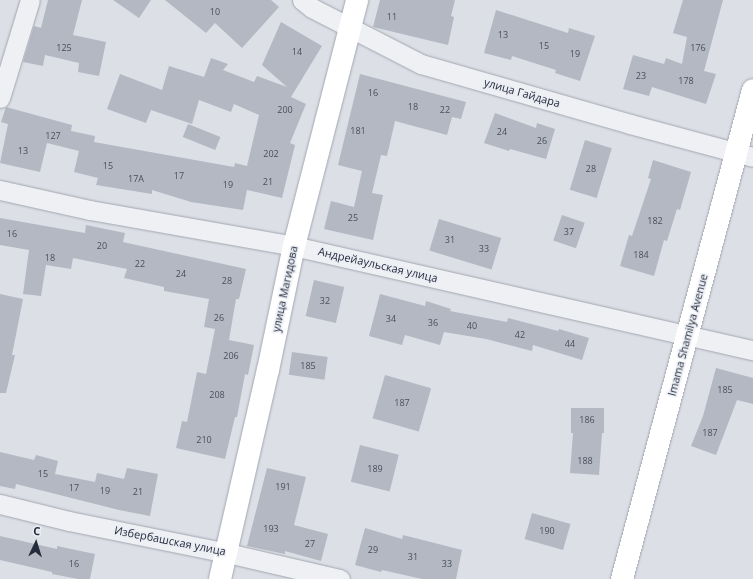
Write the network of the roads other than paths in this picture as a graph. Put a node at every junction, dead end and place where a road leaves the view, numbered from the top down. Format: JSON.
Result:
{"nodes":[{"id":1,"x":30,"y":0,"type":"edge"},
{"id":2,"x":302,"y":0,"type":"edge"},
{"id":3,"x":357,"y":0,"type":"edge"},
{"id":4,"x":350,"y":26,"type":"junction"},
{"id":5,"x":753,"y":90,"type":"edge"},
{"id":6,"x":0,"y":98,"type":"edge"},
{"id":7,"x":744,"y":154,"type":"edge"},
{"id":8,"x":0,"y":190,"type":"edge"},
{"id":9,"x":294,"y":246,"type":"junction"},
{"id":10,"x":688,"y":335,"type":"junction"},
{"id":11,"x":753,"y":350,"type":"edge"},
{"id":12,"x":0,"y":504,"type":"edge"},
{"id":13,"x":227,"y":553,"type":"junction"},
{"id":14,"x":220,"y":579,"type":"edge"},
{"id":15,"x":340,"y":579,"type":"edge"},
{"id":16,"x":623,"y":579,"type":"edge"}],
"edges":[{"from":1,"to":6,"type":"street"},
{"from":2,"to":4,"type":"street","name":"улица Гайдара"},
{"from":3,"to":4,"type":"main road","name":"улица Магидова"},
{"from":4,"to":7,"type":"street","name":"улица Гайдара"},
{"from":4,"to":9,"type":"main road","name":"улица Магидова"},
{"from":5,"to":7,"type":"main road","name":"Imama Shamilya Avenue"},
{"from":7,"to":10,"type":"main road","name":"Imama Shamilya Avenue"},
{"from":8,"to":9,"type":"street","name":"Андрейаульская улица"},
{"from":9,"to":10,"type":"street","name":"Андрейаульская улица"},
{"from":9,"to":13,"type":"main road","name":"улица Магидова"},
{"from":10,"to":11,"type":"street","name":"Андрейаульская улица"},
{"from":10,"to":16,"type":"main road","name":"Imama Shamilya Avenue"},
{"from":12,"to":13,"type":"street","name":"Избербашская улица"},
{"from":13,"to":14,"type":"main road","name":"улица Магидова"},
{"from":13,"to":15,"type":"street","name":"Избербашская улица"}]}
